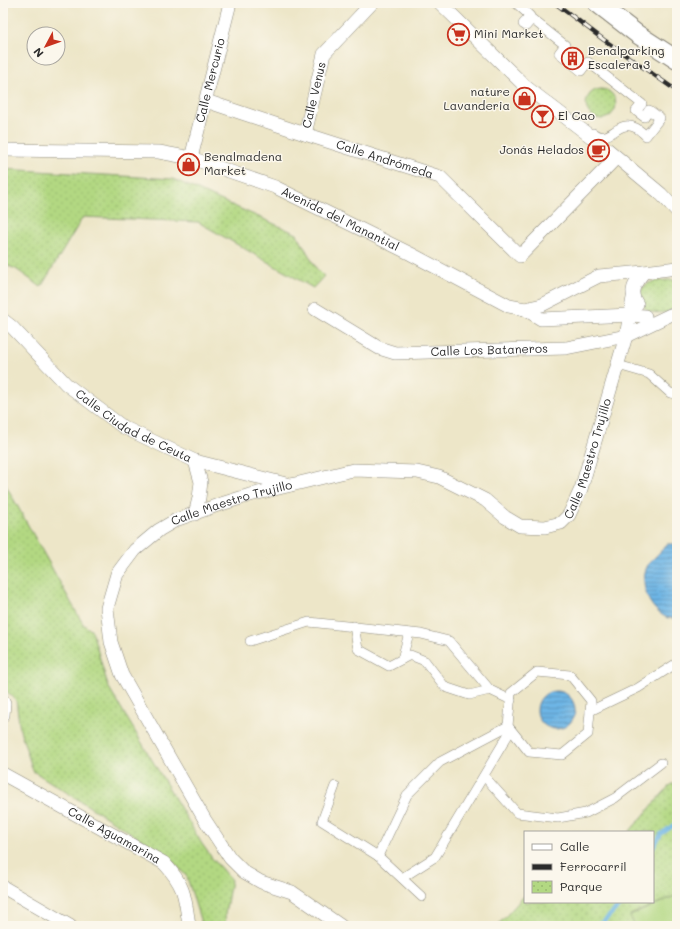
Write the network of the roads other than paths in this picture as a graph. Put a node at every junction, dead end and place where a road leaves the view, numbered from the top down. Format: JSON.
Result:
{"nodes":[{"id":1,"x":230,"y":3,"type":"edge"},
{"id":2,"x":372,"y":3,"type":"edge"},
{"id":3,"x":440,"y":3,"type":"edge"},
{"id":4,"x":444,"y":3,"type":"edge"},
{"id":5,"x":516,"y":3,"type":"edge"},
{"id":6,"x":597,"y":3,"type":"edge"},
{"id":7,"x":677,"y":60,"type":"edge"},
{"id":8,"x":206,"y":101,"type":"junction"},
{"id":9,"x":305,"y":134,"type":"junction"},
{"id":10,"x":3,"y":150,"type":"edge"},
{"id":11,"x":192,"y":158,"type":"junction"},
{"id":12,"x":616,"y":158,"type":"junction"},
{"id":13,"x":677,"y":211,"type":"edge"},
{"id":14,"x":677,"y":268,"type":"edge"},
{"id":15,"x":644,"y":272,"type":"junction"},
{"id":16,"x":632,"y":298,"type":"junction"},
{"id":17,"x":315,"y":309,"type":"dead end"},
{"id":18,"x":525,"y":309,"type":"junction"},
{"id":19,"x":630,"y":315,"type":"junction"},
{"id":20,"x":674,"y":315,"type":"edge"},
{"id":21,"x":645,"y":316,"type":"junction"},
{"id":22,"x":3,"y":320,"type":"edge"},
{"id":23,"x":626,"y":336,"type":"junction"},
{"id":24,"x":618,"y":365,"type":"junction"},
{"id":25,"x":677,"y":394,"type":"edge"},
{"id":26,"x":195,"y":461,"type":"junction"},
{"id":27,"x":291,"y":485,"type":"junction"},
{"id":28,"x":195,"y":514,"type":"junction"},
{"id":29,"x":354,"y":626,"type":"junction"},
{"id":30,"x":409,"y":633,"type":"junction"},
{"id":31,"x":250,"y":641,"type":"dead end"},
{"id":32,"x":402,"y":659,"type":"junction"},
{"id":33,"x":677,"y":664,"type":"edge"},
{"id":34,"x":490,"y":690,"type":"junction"},
{"id":35,"x":511,"y":700,"type":"junction"},
{"id":36,"x":3,"y":701,"type":"edge"},
{"id":37,"x":590,"y":711,"type":"junction"},
{"id":38,"x":3,"y":714,"type":"edge"},
{"id":39,"x":510,"y":728,"type":"junction"},
{"id":40,"x":662,"y":763,"type":"dead end"},
{"id":41,"x":3,"y":774,"type":"edge"},
{"id":42,"x":484,"y":776,"type":"junction"},
{"id":43,"x":335,"y":786,"type":"dead end"},
{"id":44,"x":378,"y":856,"type":"junction"},
{"id":45,"x":402,"y":878,"type":"junction"},
{"id":46,"x":3,"y":887,"type":"edge"},
{"id":47,"x":422,"y":897,"type":"dead end"},
{"id":48,"x":70,"y":926,"type":"edge"},
{"id":49,"x":189,"y":926,"type":"edge"},
{"id":50,"x":341,"y":926,"type":"edge"}],
"edges":[{"from":1,"to":8,"type":"street","name":"Calle Mercurio"},
{"from":2,"to":9,"type":"street","name":"Calle Venus"},
{"from":3,"to":12,"type":"street"},
{"from":4,"to":5,"type":"street"},
{"from":6,"to":7,"type":"main road"},
{"from":8,"to":9,"type":"street","name":"Calle Andrómeda"},
{"from":8,"to":11,"type":"street","name":"Calle Mercurio"},
{"from":9,"to":12,"type":"street","name":"Calle Andrómeda"},
{"from":10,"to":11,"type":"street","name":"Avenida del Manantial"},
{"from":11,"to":18,"type":"street","name":"Avenida del Manantial"},
{"from":12,"to":13,"type":"street"},
{"from":14,"to":15,"type":"street","name":"Avenida del Manantial"},
{"from":15,"to":16,"type":"street"},
{"from":15,"to":18,"type":"street","name":"Avenida del Manantial"},
{"from":16,"to":19,"type":"street","name":"Calle Maestro Trujillo"},
{"from":16,"to":21,"type":"street"},
{"from":17,"to":23,"type":"street","name":"Calle Los Bataneros"},
{"from":18,"to":19,"type":"street","name":"Avenida del Manantial"},
{"from":19,"to":21,"type":"street","name":"Avenida del Manantial"},
{"from":19,"to":23,"type":"street","name":"Calle Maestro Trujillo"},
{"from":20,"to":21,"type":"street","name":"Avenida del Manantial"},
{"from":20,"to":23,"type":"street","name":"Calle Los Bataneros"},
{"from":22,"to":26,"type":"street","name":"Calle Ciudad de Ceuta"},
{"from":23,"to":24,"type":"street","name":"Calle Maestro Trujillo"},
{"from":24,"to":25,"type":"street"},
{"from":24,"to":27,"type":"street","name":"Calle Maestro Trujillo"},
{"from":26,"to":27,"type":"street","name":"Calle Ciudad de Ceuta"},
{"from":26,"to":28,"type":"street"},
{"from":27,"to":28,"type":"street","name":"Calle Maestro Trujillo"},
{"from":28,"to":50,"type":"street","name":"Calle Maestro Trujillo"},
{"from":29,"to":30,"type":"street"},
{"from":29,"to":31,"type":"street"},
{"from":29,"to":32,"type":"street"},
{"from":30,"to":32,"type":"street"},
{"from":30,"to":34,"type":"street"},
{"from":32,"to":34,"type":"street"},
{"from":33,"to":37,"type":"street"},
{"from":34,"to":35,"type":"street"},
{"from":35,"to":37,"type":"street"},
{"from":35,"to":39,"type":"street"},
{"from":36,"to":38,"type":"street"},
{"from":37,"to":39,"type":"street"},
{"from":39,"to":42,"type":"street"},
{"from":39,"to":44,"type":"street"},
{"from":40,"to":42,"type":"street"},
{"from":41,"to":49,"type":"street","name":"Calle Aguamarina"},
{"from":42,"to":45,"type":"street"},
{"from":43,"to":44,"type":"street"},
{"from":44,"to":45,"type":"street"},
{"from":45,"to":47,"type":"street"},
{"from":46,"to":48,"type":"street"}]}
